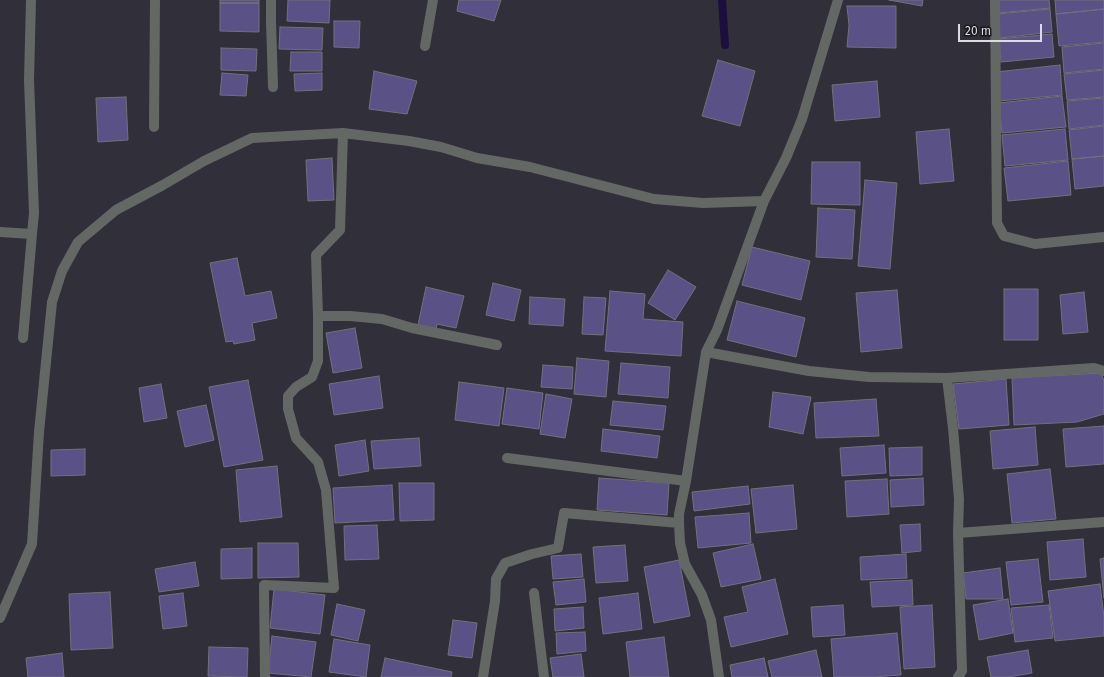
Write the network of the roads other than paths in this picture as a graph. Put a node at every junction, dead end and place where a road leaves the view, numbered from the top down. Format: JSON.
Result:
{"nodes":[{"id":1,"x":31,"y":0,"type":"edge"},
{"id":2,"x":155,"y":0,"type":"edge"},
{"id":3,"x":272,"y":0,"type":"edge"},
{"id":4,"x":434,"y":0,"type":"edge"},
{"id":5,"x":838,"y":0,"type":"edge"},
{"id":6,"x":995,"y":0,"type":"edge"},
{"id":7,"x":425,"y":46,"type":"dead end"},
{"id":8,"x":273,"y":87,"type":"dead end"},
{"id":9,"x":154,"y":127,"type":"dead end"},
{"id":10,"x":343,"y":133,"type":"junction"},
{"id":11,"x":764,"y":201,"type":"junction"},
{"id":12,"x":0,"y":232,"type":"edge"},
{"id":13,"x":32,"y":234,"type":"junction"},
{"id":14,"x":1104,"y":237,"type":"edge"},
{"id":15,"x":318,"y":316,"type":"junction"},
{"id":16,"x":23,"y":338,"type":"dead end"},
{"id":17,"x":497,"y":345,"type":"dead end"},
{"id":18,"x":706,"y":352,"type":"junction"},
{"id":19,"x":1104,"y":371,"type":"edge"},
{"id":20,"x":947,"y":378,"type":"junction"},
{"id":21,"x":507,"y":458,"type":"dead end"},
{"id":22,"x":686,"y":481,"type":"junction"},
{"id":23,"x":1104,"y":522,"type":"edge"},
{"id":24,"x":679,"y":523,"type":"junction"},
{"id":25,"x":958,"y":533,"type":"junction"},
{"id":26,"x":534,"y":593,"type":"dead end"},
{"id":27,"x":0,"y":618,"type":"edge"},
{"id":28,"x":265,"y":677,"type":"edge"},
{"id":29,"x":483,"y":677,"type":"edge"},
{"id":30,"x":544,"y":677,"type":"edge"},
{"id":31,"x":719,"y":677,"type":"edge"},
{"id":32,"x":958,"y":677,"type":"edge"}],
"edges":[{"from":1,"to":13,"type":"street"},
{"from":2,"to":9,"type":"street"},
{"from":3,"to":8,"type":"street"},
{"from":4,"to":7,"type":"street"},
{"from":5,"to":11,"type":"street"},
{"from":6,"to":14,"type":"street"},
{"from":10,"to":11,"type":"street"},
{"from":10,"to":15,"type":"street"},
{"from":10,"to":27,"type":"street"},
{"from":11,"to":18,"type":"street"},
{"from":12,"to":13,"type":"street"},
{"from":13,"to":16,"type":"street"},
{"from":15,"to":17,"type":"street"},
{"from":15,"to":28,"type":"street"},
{"from":18,"to":20,"type":"street"},
{"from":18,"to":22,"type":"street"},
{"from":19,"to":20,"type":"street"},
{"from":20,"to":25,"type":"street"},
{"from":21,"to":22,"type":"street"},
{"from":22,"to":24,"type":"street"},
{"from":23,"to":25,"type":"street"},
{"from":24,"to":29,"type":"street"},
{"from":24,"to":31,"type":"street"},
{"from":25,"to":32,"type":"street"},
{"from":26,"to":30,"type":"street"}]}
